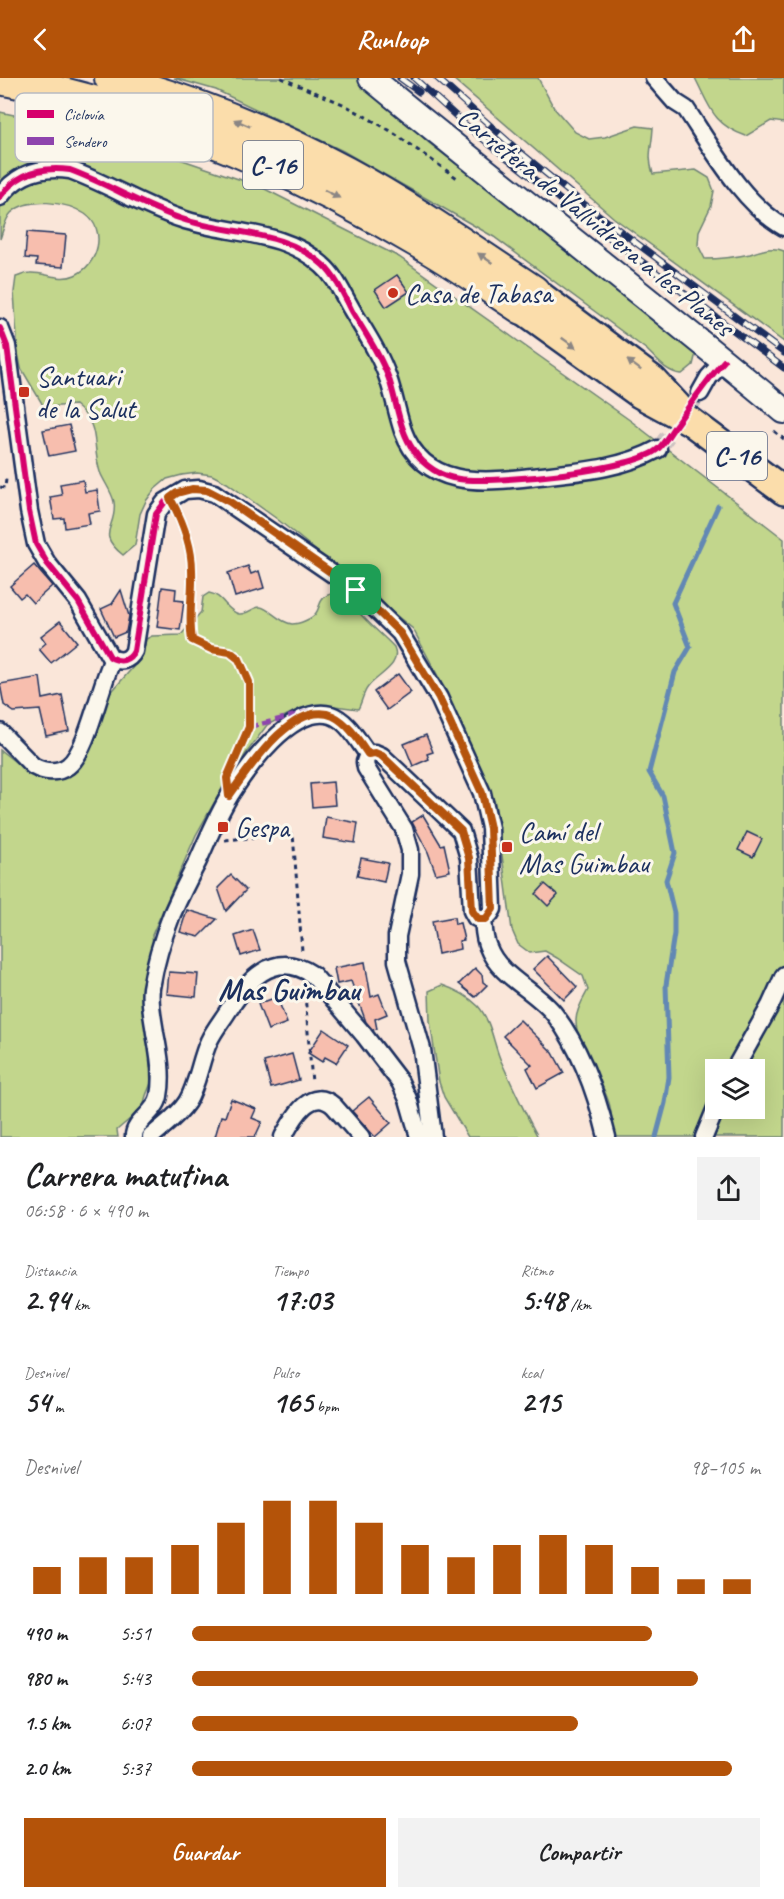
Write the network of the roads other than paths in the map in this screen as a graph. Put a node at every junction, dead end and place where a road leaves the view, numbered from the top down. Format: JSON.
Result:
{"nodes":[{"id":1,"x":110,"y":78,"type":"edge"},
{"id":2,"x":371,"y":78,"type":"edge"},
{"id":3,"x":654,"y":78,"type":"edge"},
{"id":4,"x":669,"y":78,"type":"edge"},
{"id":5,"x":0,"y":80,"type":"edge"},
{"id":6,"x":58,"y":93,"type":"edge"},
{"id":7,"x":160,"y":93,"type":"edge"},
{"id":8,"x":686,"y":109,"type":"junction"},
{"id":9,"x":213,"y":113,"type":"edge"},
{"id":10,"x":213,"y":141,"type":"edge"},
{"id":11,"x":0,"y":197,"type":"edge"},
{"id":12,"x":784,"y":227,"type":"edge"},
{"id":13,"x":528,"y":300,"type":"junction"},
{"id":14,"x":0,"y":328,"type":"edge"},
{"id":15,"x":724,"y":361,"type":"junction"},
{"id":16,"x":700,"y":393,"type":"tunnel mouth"},
{"id":17,"x":784,"y":411,"type":"edge"},
{"id":18,"x":658,"y":449,"type":"tunnel mouth"},
{"id":19,"x":784,"y":491,"type":"edge"},
{"id":20,"x":113,"y":659,"type":"junction"},
{"id":21,"x":0,"y":732,"type":"edge"},
{"id":22,"x":368,"y":754,"type":"junction"},
{"id":23,"x":483,"y":920,"type":"junction"},
{"id":24,"x":784,"y":975,"type":"edge"},
{"id":25,"x":741,"y":1059,"type":"edge"},
{"id":26,"x":711,"y":1119,"type":"edge"},
{"id":27,"x":134,"y":1137,"type":"edge"},
{"id":28,"x":151,"y":1137,"type":"edge"},
{"id":29,"x":283,"y":1137,"type":"edge"},
{"id":30,"x":361,"y":1137,"type":"edge"},
{"id":31,"x":419,"y":1137,"type":"edge"},
{"id":32,"x":433,"y":1137,"type":"edge"},
{"id":33,"x":607,"y":1137,"type":"edge"},
{"id":34,"x":704,"y":1137,"type":"edge"}],
"edges":[{"from":7,"to":1,"type":"highway","number":"C-16","one_way":true},
{"from":2,"to":15,"type":"main road","name":"Carretera de Vallvidrera a les Planes"},
{"from":3,"to":8,"type":"street"},
{"from":4,"to":8,"type":"street"},
{"from":5,"to":6,"type":"highway","number":"C-16","one_way":true},
{"from":8,"to":12,"type":"street"},
{"from":13,"to":9,"type":"highway","number":"C-16","one_way":true},
{"from":10,"to":13,"type":"highway","number":"C-16","one_way":true},
{"from":11,"to":18,"type":"street"},
{"from":13,"to":19,"type":"highway","number":"C-16"},
{"from":14,"to":20,"type":"street"},
{"from":15,"to":16,"type":"street"},
{"from":15,"to":17,"type":"main road","name":"Carretera de Vallvidrera a les Planes"},
{"from":20,"to":21,"type":"street"},
{"from":20,"to":23,"type":"street"},
{"from":22,"to":23,"type":"street"},
{"from":22,"to":27,"type":"street"},
{"from":22,"to":32,"type":"street"},
{"from":23,"to":33,"type":"street"},
{"from":24,"to":25,"type":"street"},
{"from":26,"to":34,"type":"street"},
{"from":28,"to":31,"type":"street"},
{"from":29,"to":30,"type":"street"}]}
